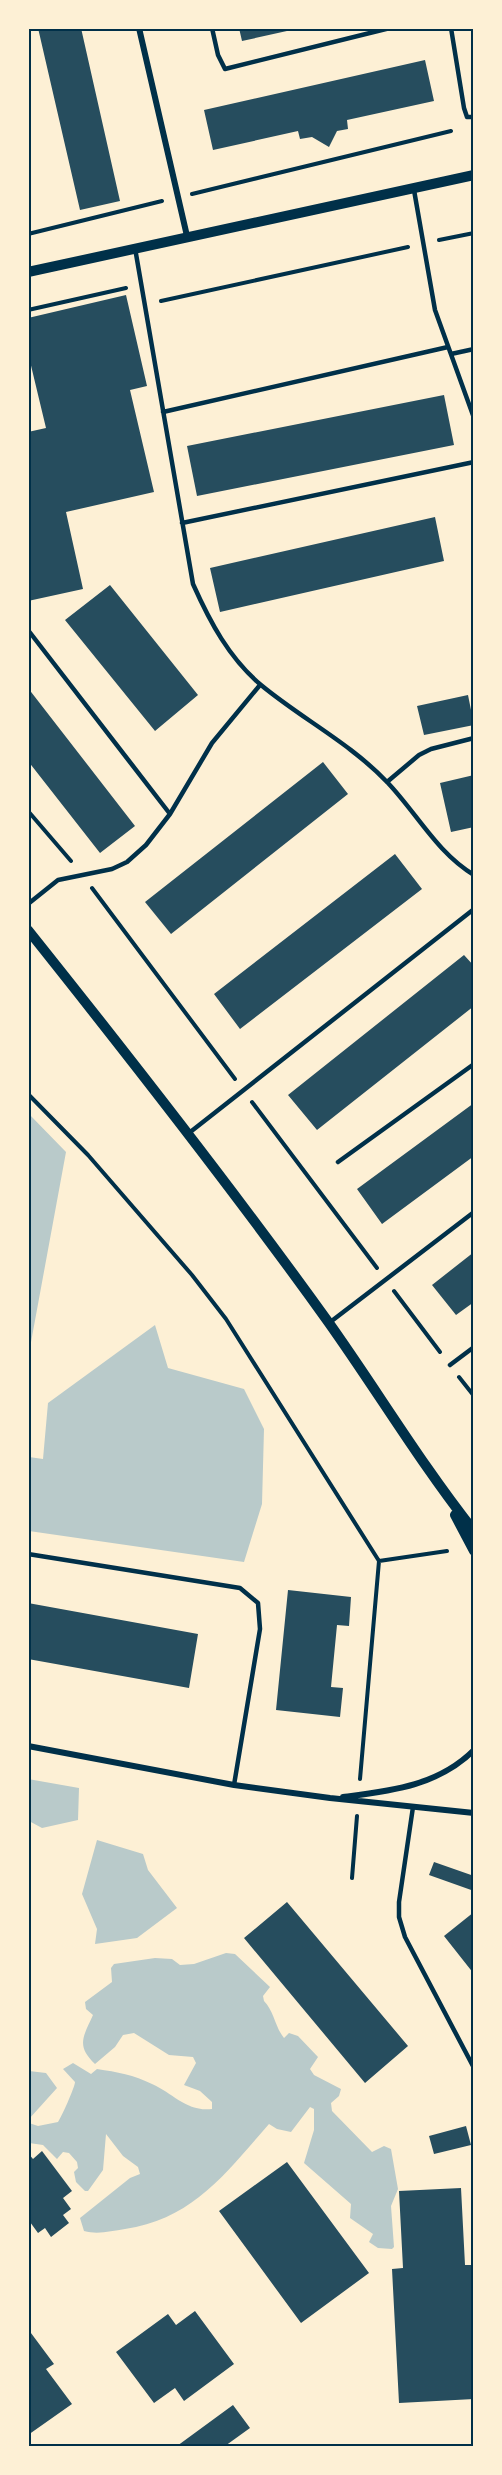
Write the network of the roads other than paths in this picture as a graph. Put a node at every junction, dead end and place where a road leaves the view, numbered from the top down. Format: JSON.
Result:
{"nodes":[{"id":1,"x":139,"y":28,"type":"edge"},
{"id":2,"x":212,"y":28,"type":"edge"},
{"id":3,"x":390,"y":28,"type":"edge"},
{"id":4,"x":451,"y":28,"type":"edge"},
{"id":5,"x":474,"y":117,"type":"edge"},
{"id":6,"x":474,"y":174,"type":"edge"},
{"id":7,"x":413,"y":187,"type":"junction"},
{"id":8,"x":187,"y":236,"type":"junction"},
{"id":9,"x":135,"y":248,"type":"junction"},
{"id":10,"x":28,"y":272,"type":"edge"},
{"id":11,"x":448,"y":347,"type":"junction"},
{"id":12,"x":474,"y":349,"type":"edge"},
{"id":13,"x":451,"y":354,"type":"junction"},
{"id":14,"x":472,"y":410,"type":"edge"},
{"id":15,"x":163,"y":412,"type":"junction"},
{"id":16,"x":474,"y":418,"type":"edge"},
{"id":17,"x":474,"y":462,"type":"edge"},
{"id":18,"x":182,"y":523,"type":"junction"},
{"id":19,"x":28,"y":630,"type":"edge"},
{"id":20,"x":260,"y":685,"type":"junction"},
{"id":21,"x":474,"y":738,"type":"edge"},
{"id":22,"x":387,"y":782,"type":"junction"},
{"id":23,"x":170,"y":814,"type":"junction"},
{"id":24,"x":472,"y":872,"type":"edge"},
{"id":25,"x":28,"y":904,"type":"edge"},
{"id":26,"x":474,"y":909,"type":"edge"},
{"id":27,"x":28,"y":930,"type":"edge"},
{"id":28,"x":474,"y":1064,"type":"edge"},
{"id":29,"x":186,"y":1134,"type":"junction"},
{"id":30,"x":338,"y":1162,"type":"dead end"},
{"id":31,"x":474,"y":1212,"type":"edge"},
{"id":32,"x":329,"y":1323,"type":"junction"},
{"id":33,"x":474,"y":1347,"type":"edge"},
{"id":34,"x":450,"y":1365,"type":"dead end"},
{"id":35,"x":444,"y":1493,"type":"junction"},
{"id":36,"x":474,"y":1531,"type":"edge"},
{"id":37,"x":474,"y":1551,"type":"edge"},
{"id":38,"x":28,"y":1554,"type":"edge"},
{"id":39,"x":28,"y":1746,"type":"edge"},
{"id":40,"x":474,"y":1750,"type":"edge"},
{"id":41,"x":234,"y":1785,"type":"junction"},
{"id":42,"x":359,"y":1798,"type":"junction"},
{"id":43,"x":413,"y":1807,"type":"junction"},
{"id":44,"x":474,"y":1813,"type":"edge"},
{"id":45,"x":474,"y":2068,"type":"edge"}],
"edges":[{"from":1,"to":8,"type":"street"},
{"from":2,"to":3,"type":"lane"},
{"from":4,"to":5,"type":"lane"},
{"from":6,"to":7,"type":"street"},
{"from":7,"to":8,"type":"street"},
{"from":7,"to":11,"type":"lane"},
{"from":8,"to":9,"type":"street"},
{"from":9,"to":10,"type":"street"},
{"from":9,"to":15,"type":"lane"},
{"from":11,"to":13,"type":"lane"},
{"from":11,"to":15,"type":"lane"},
{"from":12,"to":13,"type":"lane"},
{"from":13,"to":14,"type":"lane"},
{"from":14,"to":16,"type":"lane"},
{"from":15,"to":18,"type":"lane"},
{"from":17,"to":18,"type":"lane"},
{"from":18,"to":20,"type":"lane"},
{"from":19,"to":23,"type":"lane"},
{"from":20,"to":22,"type":"lane"},
{"from":20,"to":23,"type":"lane"},
{"from":21,"to":22,"type":"lane"},
{"from":22,"to":24,"type":"lane"},
{"from":23,"to":25,"type":"lane"},
{"from":26,"to":29,"type":"lane"},
{"from":27,"to":29,"type":"street"},
{"from":28,"to":30,"type":"lane"},
{"from":29,"to":32,"type":"street"},
{"from":31,"to":32,"type":"lane"},
{"from":32,"to":35,"type":"street"},
{"from":33,"to":34,"type":"lane"},
{"from":35,"to":36,"type":"street"},
{"from":35,"to":37,"type":"street"},
{"from":38,"to":41,"type":"lane"},
{"from":39,"to":41,"type":"street"},
{"from":40,"to":42,"type":"street"},
{"from":41,"to":42,"type":"street"},
{"from":42,"to":43,"type":"street"},
{"from":43,"to":44,"type":"street"},
{"from":43,"to":45,"type":"lane"}]}
